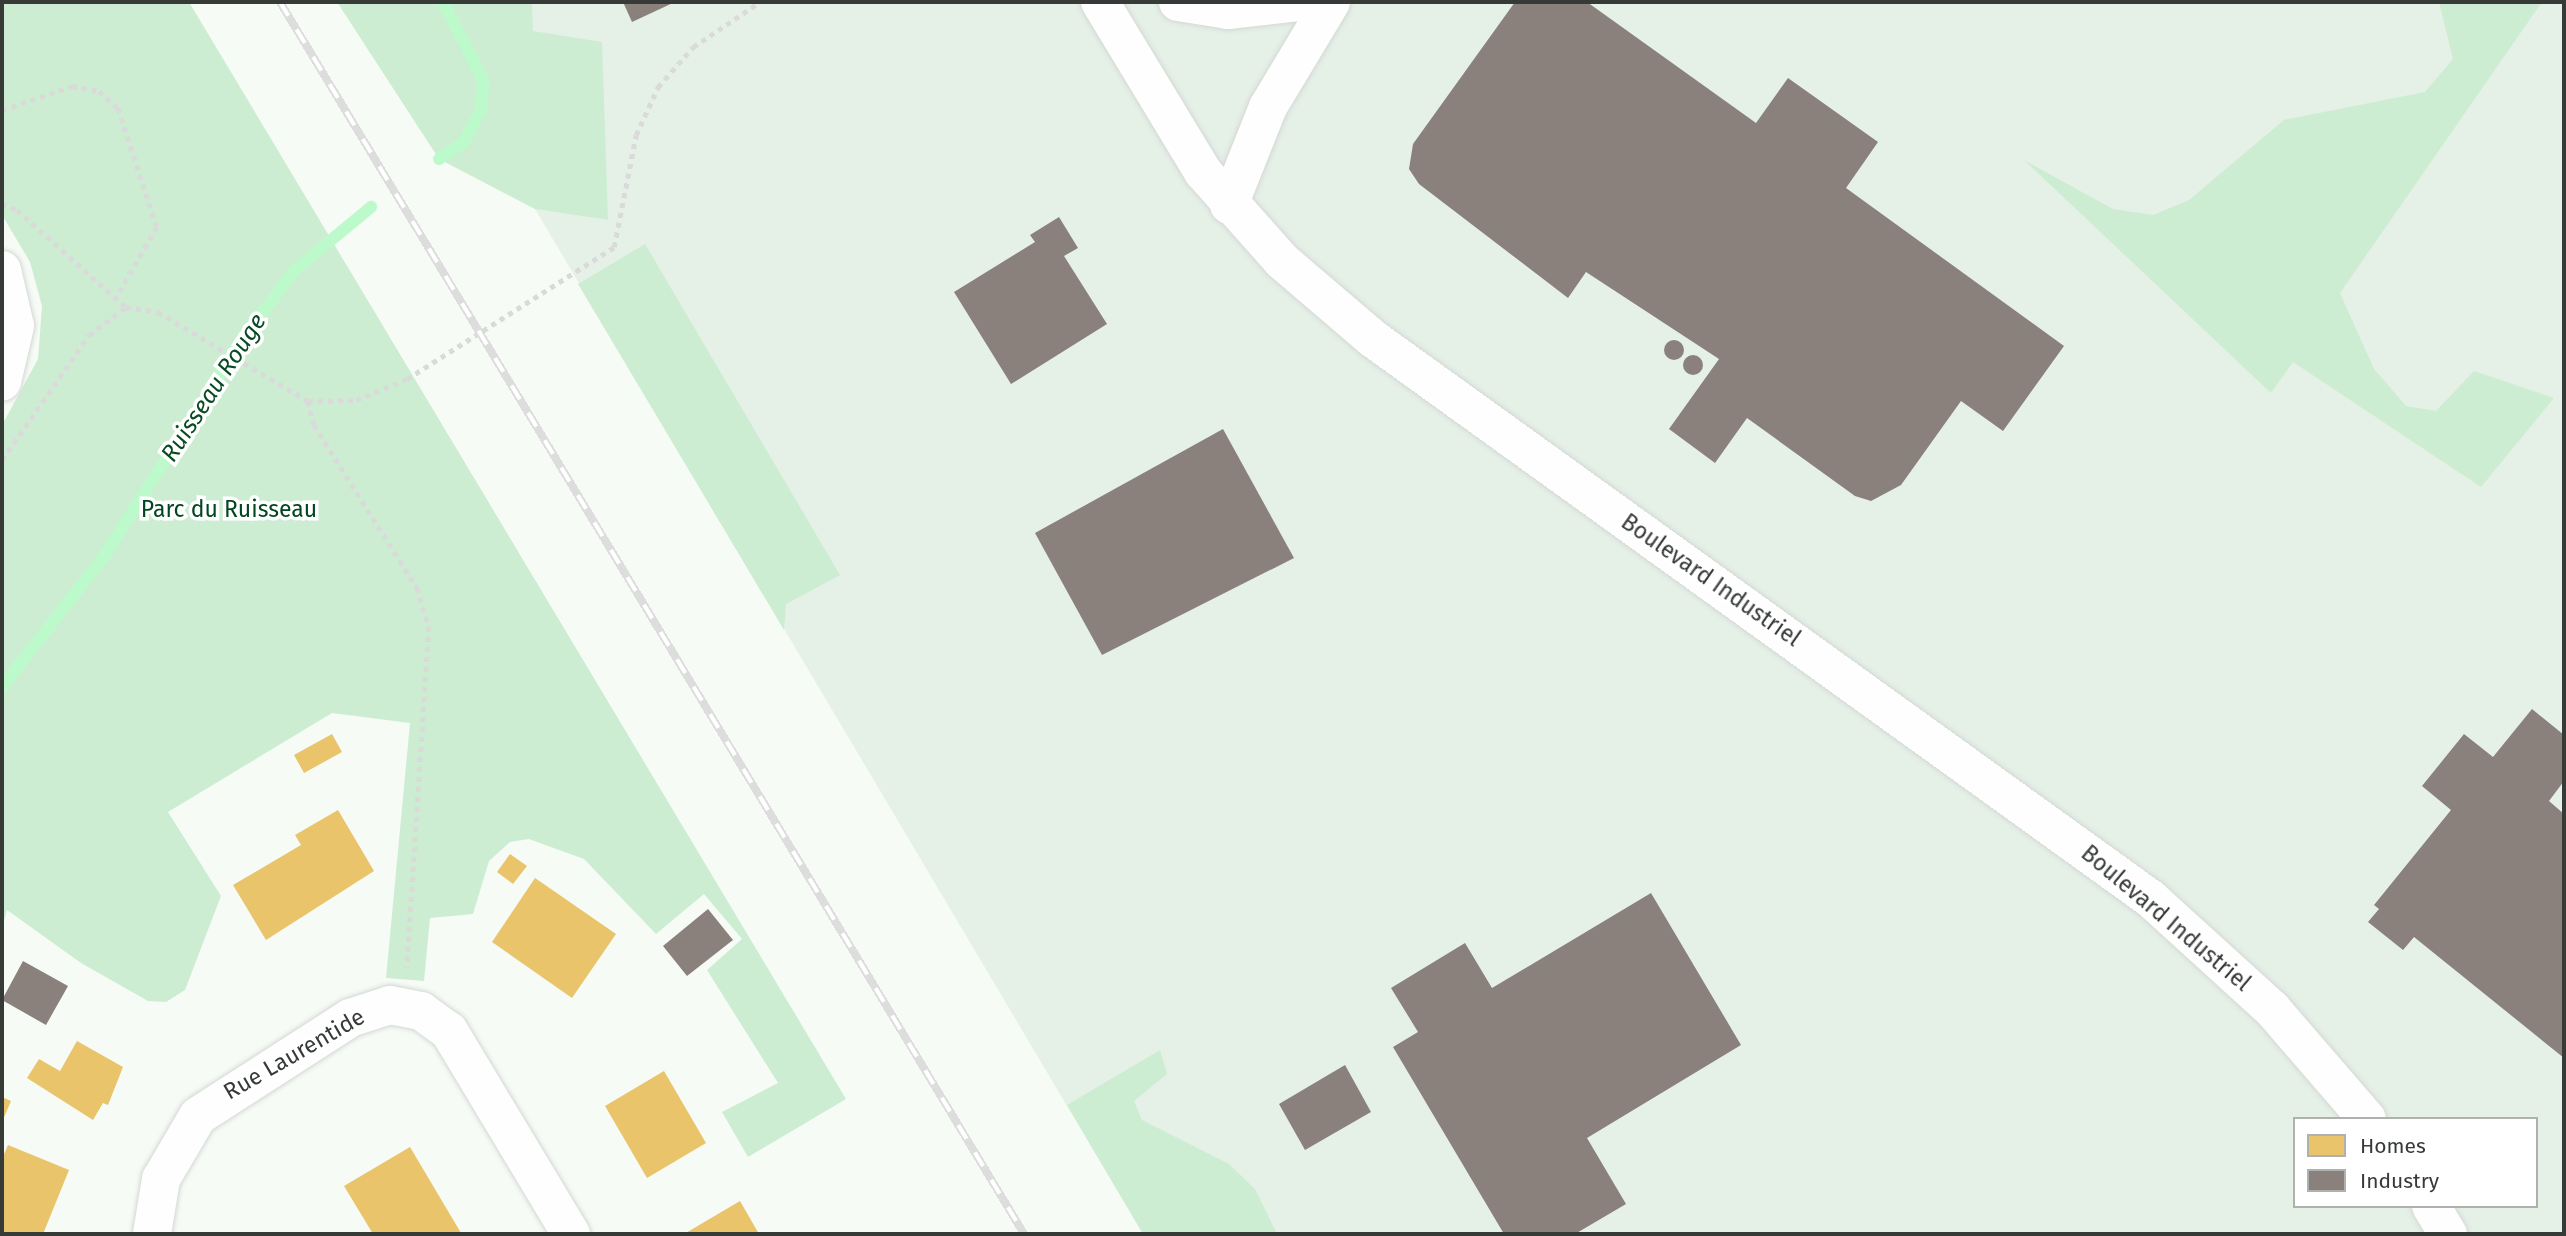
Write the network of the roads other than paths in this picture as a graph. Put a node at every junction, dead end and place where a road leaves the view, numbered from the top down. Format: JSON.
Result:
{"nodes":[{"id":1,"x":1100,"y":2,"type":"edge"},
{"id":2,"x":1178,"y":2,"type":"edge"},
{"id":3,"x":1301,"y":2,"type":"edge"},
{"id":4,"x":1331,"y":2,"type":"edge"},
{"id":5,"x":1229,"y":205,"type":"junction"},
{"id":6,"x":2,"y":270,"type":"edge"},
{"id":7,"x":2,"y":382,"type":"edge"},
{"id":8,"x":2365,"y":1117,"type":"edge"},
{"id":9,"x":2432,"y":1208,"type":"edge"},
{"id":10,"x":152,"y":1234,"type":"edge"},
{"id":11,"x":571,"y":1234,"type":"edge"},
{"id":12,"x":2448,"y":1234,"type":"edge"}],
"edges":[{"from":1,"to":5,"type":"street","name":"Boulevard Industriel"},
{"from":2,"to":3,"type":"street"},
{"from":4,"to":5,"type":"street"},
{"from":5,"to":8,"type":"street","name":"Boulevard Industriel"},
{"from":6,"to":7,"type":"street"},
{"from":9,"to":12,"type":"street"},
{"from":10,"to":11,"type":"street","name":"Rue Laurentide"}]}
